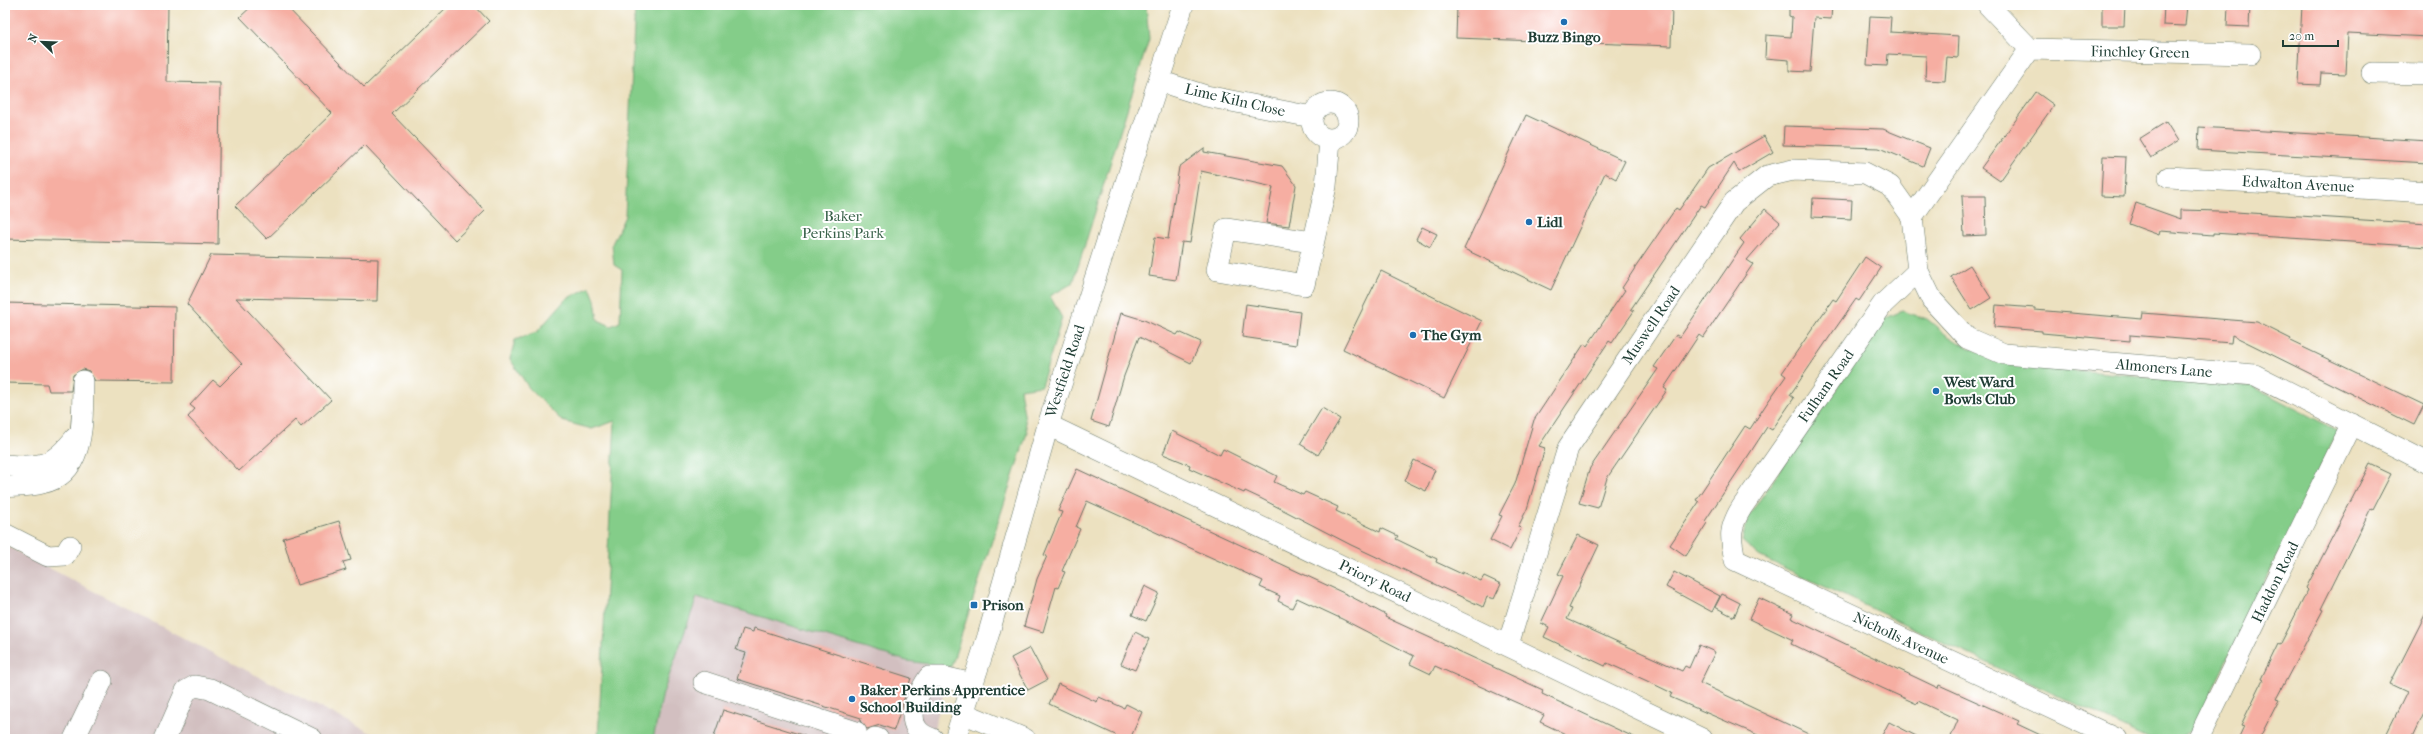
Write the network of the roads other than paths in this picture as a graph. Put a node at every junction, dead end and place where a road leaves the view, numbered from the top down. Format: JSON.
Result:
{"nodes":[{"id":1,"x":1183,"y":5,"type":"edge"},
{"id":2,"x":1988,"y":5,"type":"edge"},
{"id":3,"x":2030,"y":49,"type":"junction"},
{"id":4,"x":2250,"y":54,"type":"dead end"},
{"id":5,"x":2372,"y":73,"type":"dead end"},
{"id":6,"x":2428,"y":74,"type":"edge"},
{"id":7,"x":1159,"y":81,"type":"junction"},
{"id":8,"x":1312,"y":117,"type":"junction"},
{"id":9,"x":1330,"y":140,"type":"junction"},
{"id":10,"x":2169,"y":176,"type":"dead end"},
{"id":11,"x":2428,"y":192,"type":"edge"},
{"id":12,"x":1912,"y":217,"type":"junction"},
{"id":13,"x":1312,"y":242,"type":"dead end"},
{"id":14,"x":1918,"y":271,"type":"junction"},
{"id":15,"x":83,"y":381,"type":"dead end"},
{"id":16,"x":2352,"y":424,"type":"junction"},
{"id":17,"x":1048,"y":425,"type":"junction"},
{"id":18,"x":79,"y":432,"type":"junction"},
{"id":19,"x":2428,"y":464,"type":"edge"},
{"id":20,"x":5,"y":465,"type":"edge"},
{"id":21,"x":5,"y":487,"type":"edge"},
{"id":22,"x":1742,"y":507,"type":"joint"},
{"id":23,"x":5,"y":534,"type":"edge"},
{"id":24,"x":70,"y":546,"type":"dead end"},
{"id":25,"x":1508,"y":645,"type":"junction"},
{"id":26,"x":102,"y":681,"type":"dead end"},
{"id":27,"x":704,"y":682,"type":"dead end"},
{"id":28,"x":973,"y":684,"type":"junction"},
{"id":29,"x":963,"y":713,"type":"junction"},
{"id":30,"x":920,"y":736,"type":"edge"},
{"id":31,"x":870,"y":737,"type":"edge"},
{"id":32,"x":74,"y":739,"type":"edge"},
{"id":33,"x":165,"y":739,"type":"edge"},
{"id":34,"x":312,"y":739,"type":"edge"},
{"id":35,"x":955,"y":739,"type":"edge"},
{"id":36,"x":1025,"y":739,"type":"edge"},
{"id":37,"x":1702,"y":739,"type":"edge"},
{"id":38,"x":2117,"y":739,"type":"edge"},
{"id":39,"x":2198,"y":739,"type":"edge"}],
"edges":[{"from":1,"to":7,"type":"street","name":"Westfield Road"},
{"from":2,"to":3,"type":"street"},
{"from":3,"to":4,"type":"street","name":"Finchley Green"},
{"from":3,"to":12,"type":"street"},
{"from":5,"to":6,"type":"street"},
{"from":7,"to":8,"type":"street","name":"Lime Kiln Close"},
{"from":7,"to":17,"type":"street","name":"Westfield Road"},
{"from":8,"to":9,"type":"street"},
{"from":8,"to":9,"type":"street"},
{"from":9,"to":13,"type":"street"},
{"from":10,"to":11,"type":"street","name":"Edwalton Avenue"},
{"from":12,"to":14,"type":"street","name":"Almoners Lane"},
{"from":12,"to":25,"type":"street","name":"Muswell Road"},
{"from":14,"to":16,"type":"street","name":"Almoners Lane"},
{"from":14,"to":22,"type":"street","name":"Fulham Road"},
{"from":15,"to":18,"type":"street"},
{"from":16,"to":19,"type":"street","name":"Almoners Lane"},
{"from":16,"to":39,"type":"street","name":"Haddon Road"},
{"from":17,"to":25,"type":"street","name":"Priory Road"},
{"from":17,"to":28,"type":"street","name":"Westfield Road"},
{"from":18,"to":20,"type":"street"},
{"from":18,"to":21,"type":"street"},
{"from":22,"to":38,"type":"street","name":"Nicholls Avenue"},
{"from":23,"to":24,"type":"street"},
{"from":25,"to":37,"type":"street","name":"Priory Road"},
{"from":26,"to":32,"type":"street"},
{"from":27,"to":31,"type":"street"},
{"from":28,"to":29,"type":"street","name":"Westfield Road"},
{"from":28,"to":30,"type":"street"},
{"from":29,"to":35,"type":"street","name":"Westfield Road"},
{"from":29,"to":36,"type":"street"},
{"from":33,"to":34,"type":"street"}]}
